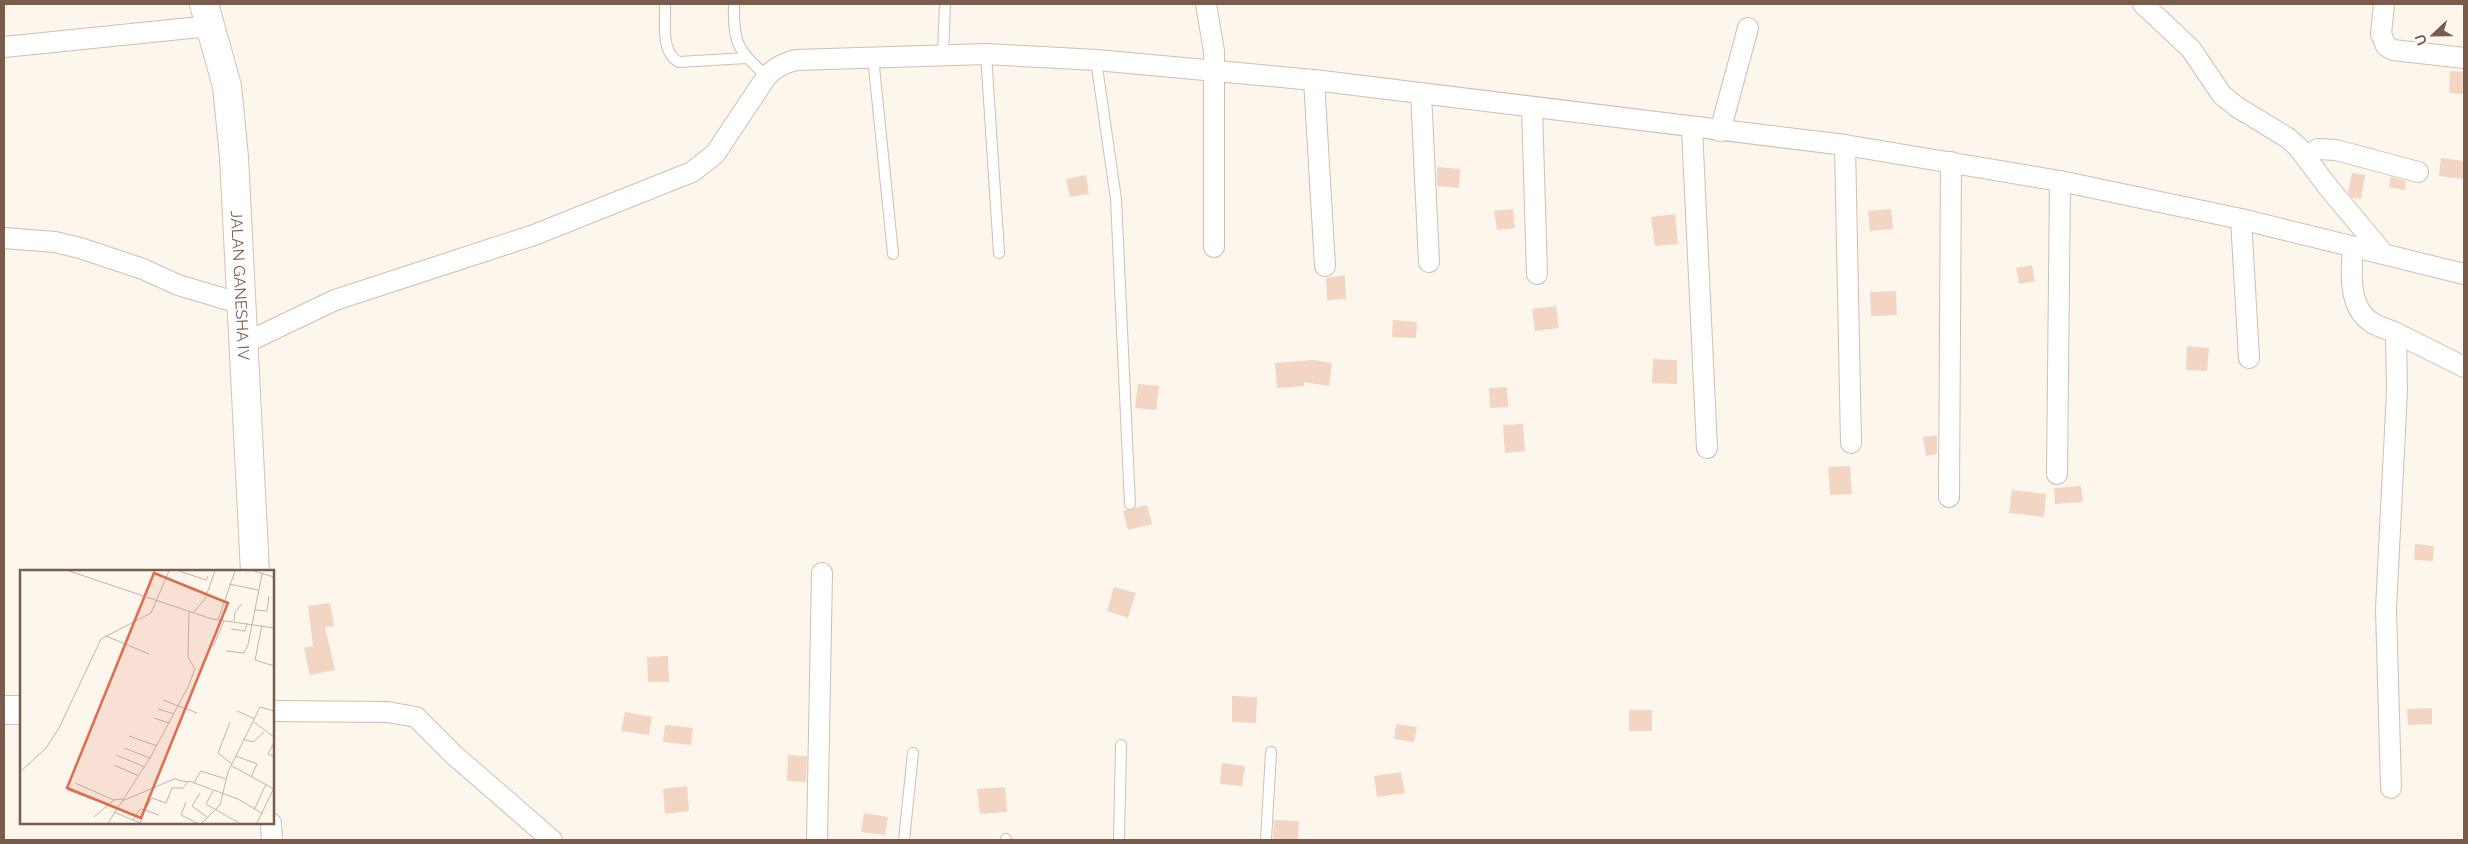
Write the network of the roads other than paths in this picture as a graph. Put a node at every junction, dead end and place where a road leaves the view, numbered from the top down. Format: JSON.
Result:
{"nodes":[{"id":1,"x":665,"y":4,"type":"edge"},
{"id":2,"x":734,"y":4,"type":"edge"},
{"id":3,"x":945,"y":4,"type":"edge"},
{"id":4,"x":1206,"y":4,"type":"edge"},
{"id":5,"x":2143,"y":4,"type":"edge"},
{"id":6,"x":2384,"y":4,"type":"edge"},
{"id":7,"x":207,"y":15,"type":"edge"},
{"id":8,"x":1748,"y":28,"type":"dead end"},
{"id":9,"x":4,"y":47,"type":"edge"},
{"id":10,"x":986,"y":54,"type":"junction"},
{"id":11,"x":943,"y":56,"type":"junction"},
{"id":12,"x":873,"y":57,"type":"junction"},
{"id":13,"x":746,"y":58,"type":"junction"},
{"id":14,"x":2464,"y":58,"type":"edge"},
{"id":15,"x":1096,"y":60,"type":"junction"},
{"id":16,"x":1215,"y":72,"type":"junction"},
{"id":17,"x":767,"y":76,"type":"junction"},
{"id":18,"x":1314,"y":80,"type":"junction"},
{"id":19,"x":1421,"y":94,"type":"junction"},
{"id":20,"x":1532,"y":107,"type":"junction"},
{"id":21,"x":1692,"y":128,"type":"junction"},
{"id":22,"x":1720,"y":131,"type":"junction"},
{"id":23,"x":1845,"y":145,"type":"junction"},
{"id":24,"x":2306,"y":156,"type":"junction"},
{"id":25,"x":1951,"y":162,"type":"junction"},
{"id":26,"x":2418,"y":172,"type":"dead end"},
{"id":27,"x":2060,"y":181,"type":"junction"},
{"id":28,"x":2240,"y":218,"type":"junction"},
{"id":29,"x":4,"y":238,"type":"edge"},
{"id":30,"x":1214,"y":247,"type":"dead end"},
{"id":31,"x":2353,"y":248,"type":"junction"},
{"id":32,"x":998,"y":253,"type":"dead end"},
{"id":33,"x":893,"y":254,"type":"dead end"},
{"id":34,"x":2384,"y":254,"type":"junction"},
{"id":35,"x":1429,"y":262,"type":"dead end"},
{"id":36,"x":1325,"y":266,"type":"dead end"},
{"id":37,"x":1537,"y":274,"type":"dead end"},
{"id":38,"x":2464,"y":274,"type":"edge"},
{"id":39,"x":242,"y":304,"type":"junction"},
{"id":40,"x":2396,"y":333,"type":"junction"},
{"id":41,"x":242,"y":344,"type":"junction"},
{"id":42,"x":2250,"y":358,"type":"dead end"},
{"id":43,"x":2464,"y":367,"type":"edge"},
{"id":44,"x":1851,"y":443,"type":"dead end"},
{"id":45,"x":1707,"y":448,"type":"dead end"},
{"id":46,"x":2057,"y":474,"type":"dead end"},
{"id":47,"x":1949,"y":497,"type":"dead end"},
{"id":48,"x":1130,"y":504,"type":"dead end"},
{"id":49,"x":255,"y":570,"type":"edge"},
{"id":50,"x":822,"y":573,"type":"dead end"},
{"id":51,"x":4,"y":710,"type":"edge"},
{"id":52,"x":20,"y":710,"type":"edge"},
{"id":53,"x":274,"y":711,"type":"edge"},
{"id":54,"x":1122,"y":746,"type":"dead end"},
{"id":55,"x":1271,"y":752,"type":"dead end"},
{"id":56,"x":913,"y":753,"type":"dead end"},
{"id":57,"x":2390,"y":788,"type":"dead end"},
{"id":58,"x":271,"y":824,"type":"edge"},
{"id":59,"x":272,"y":840,"type":"edge"},
{"id":60,"x":552,"y":840,"type":"edge"},
{"id":61,"x":817,"y":840,"type":"edge"},
{"id":62,"x":904,"y":840,"type":"edge"},
{"id":63,"x":1119,"y":840,"type":"edge"},
{"id":64,"x":1266,"y":840,"type":"edge"}],
"edges":[{"from":1,"to":13,"type":"lane"},
{"from":2,"to":13,"type":"lane"},
{"from":3,"to":11,"type":"lane"},
{"from":4,"to":16,"type":"street"},
{"from":5,"to":24,"type":"street"},
{"from":6,"to":14,"type":"street"},
{"from":7,"to":9,"type":"street"},
{"from":7,"to":39,"type":"street","name":"JALAN GANESHA IV"},
{"from":8,"to":22,"type":"street"},
{"from":10,"to":11,"type":"street"},
{"from":10,"to":15,"type":"street"},
{"from":10,"to":32,"type":"lane"},
{"from":11,"to":12,"type":"street"},
{"from":12,"to":17,"type":"street"},
{"from":12,"to":33,"type":"lane"},
{"from":13,"to":17,"type":"lane"},
{"from":15,"to":16,"type":"street"},
{"from":15,"to":48,"type":"lane"},
{"from":16,"to":18,"type":"street"},
{"from":16,"to":30,"type":"street"},
{"from":17,"to":41,"type":"street"},
{"from":18,"to":19,"type":"street"},
{"from":18,"to":36,"type":"street"},
{"from":19,"to":20,"type":"street"},
{"from":19,"to":35,"type":"street"},
{"from":20,"to":21,"type":"street"},
{"from":20,"to":37,"type":"street"},
{"from":21,"to":22,"type":"street"},
{"from":21,"to":45,"type":"street"},
{"from":22,"to":23,"type":"street"},
{"from":23,"to":25,"type":"street"},
{"from":23,"to":44,"type":"street"},
{"from":24,"to":26,"type":"street"},
{"from":24,"to":34,"type":"street"},
{"from":25,"to":27,"type":"street"},
{"from":25,"to":47,"type":"street"},
{"from":27,"to":28,"type":"street"},
{"from":27,"to":46,"type":"street"},
{"from":28,"to":31,"type":"street"},
{"from":28,"to":42,"type":"street"},
{"from":29,"to":39,"type":"street"},
{"from":31,"to":34,"type":"street"},
{"from":31,"to":40,"type":"street"},
{"from":34,"to":38,"type":"street"},
{"from":39,"to":41,"type":"street","name":"JALAN GANESHA IV"},
{"from":40,"to":43,"type":"street"},
{"from":40,"to":57,"type":"street"},
{"from":41,"to":49,"type":"street","name":"JALAN GANESHA IV"},
{"from":50,"to":61,"type":"street"},
{"from":51,"to":52,"type":"street"},
{"from":53,"to":60,"type":"street"},
{"from":54,"to":63,"type":"lane"},
{"from":55,"to":64,"type":"lane"},
{"from":56,"to":62,"type":"lane"},
{"from":58,"to":59,"type":"street"}]}
